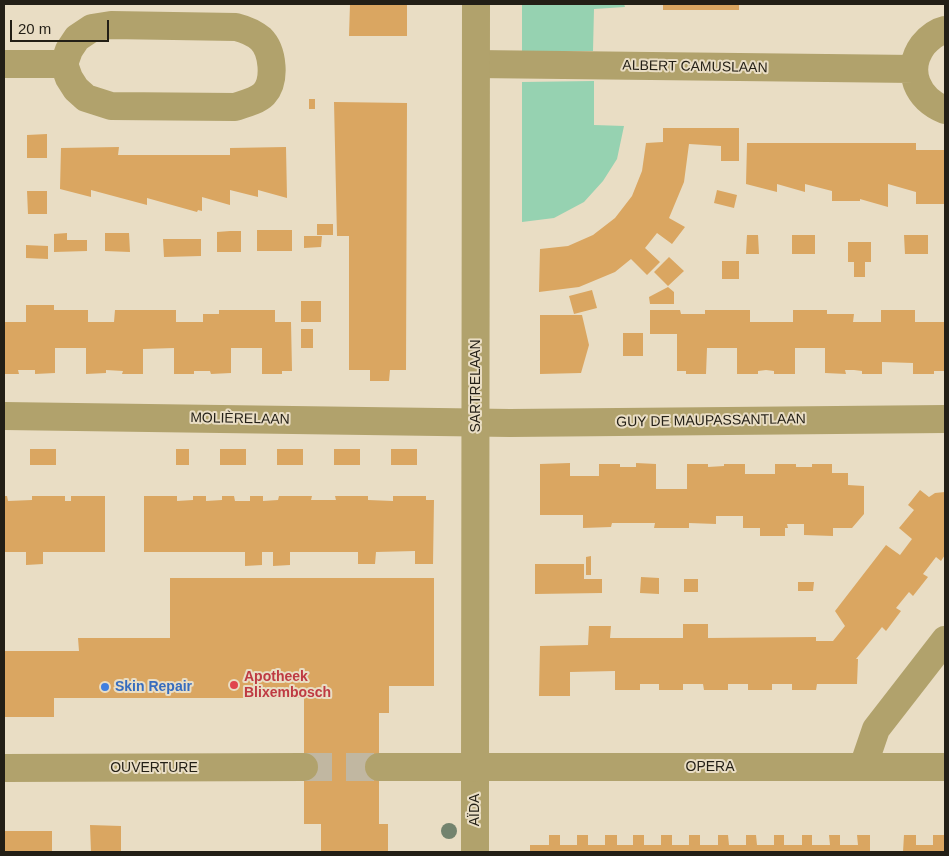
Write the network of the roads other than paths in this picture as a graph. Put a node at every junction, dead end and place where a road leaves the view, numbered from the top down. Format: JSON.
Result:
{"nodes":[{"id":1,"x":476,"y":4,"type":"edge"},
{"id":2,"x":945,"y":30,"type":"edge"},
{"id":3,"x":4,"y":64,"type":"edge"},
{"id":4,"x":64,"y":64,"type":"junction"},
{"id":5,"x":476,"y":64,"type":"junction"},
{"id":6,"x":914,"y":69,"type":"junction"},
{"id":7,"x":945,"y":110,"type":"edge"},
{"id":8,"x":4,"y":416,"type":"edge"},
{"id":9,"x":945,"y":419,"type":"edge"},
{"id":10,"x":476,"y":422,"type":"junction"},
{"id":11,"x":945,"y":640,"type":"edge"},
{"id":12,"x":304,"y":767,"type":"tunnel mouth"},
{"id":13,"x":379,"y":767,"type":"tunnel mouth"},
{"id":14,"x":863,"y":767,"type":"junction"},
{"id":15,"x":945,"y":767,"type":"edge"},
{"id":16,"x":4,"y":768,"type":"edge"},
{"id":17,"x":475,"y":768,"type":"junction"},
{"id":18,"x":475,"y":852,"type":"edge"}],
"edges":[{"from":1,"to":5,"type":"street","name":"SARTRELAAN"},
{"from":2,"to":6,"type":"street"},
{"from":3,"to":4,"type":"street"},
{"from":4,"to":4,"type":"street"},
{"from":5,"to":6,"type":"street","name":"ALBERT CAMUSLAAN"},
{"from":5,"to":10,"type":"street","name":"SARTRELAAN"},
{"from":6,"to":7,"type":"street"},
{"from":8,"to":10,"type":"street","name":"MOLIÈRELAAN"},
{"from":9,"to":10,"type":"street","name":"GUY DE MAUPASSANTLAAN"},
{"from":10,"to":17,"type":"street","name":"SARTRELAAN"},
{"from":11,"to":14,"type":"street"},
{"from":12,"to":16,"type":"street","name":"OUVERTURE"},
{"from":13,"to":17,"type":"street"},
{"from":14,"to":15,"type":"street","name":"OPERA"},
{"from":14,"to":17,"type":"street","name":"OPERA"},
{"from":17,"to":18,"type":"street","name":"AÏDA"}]}
